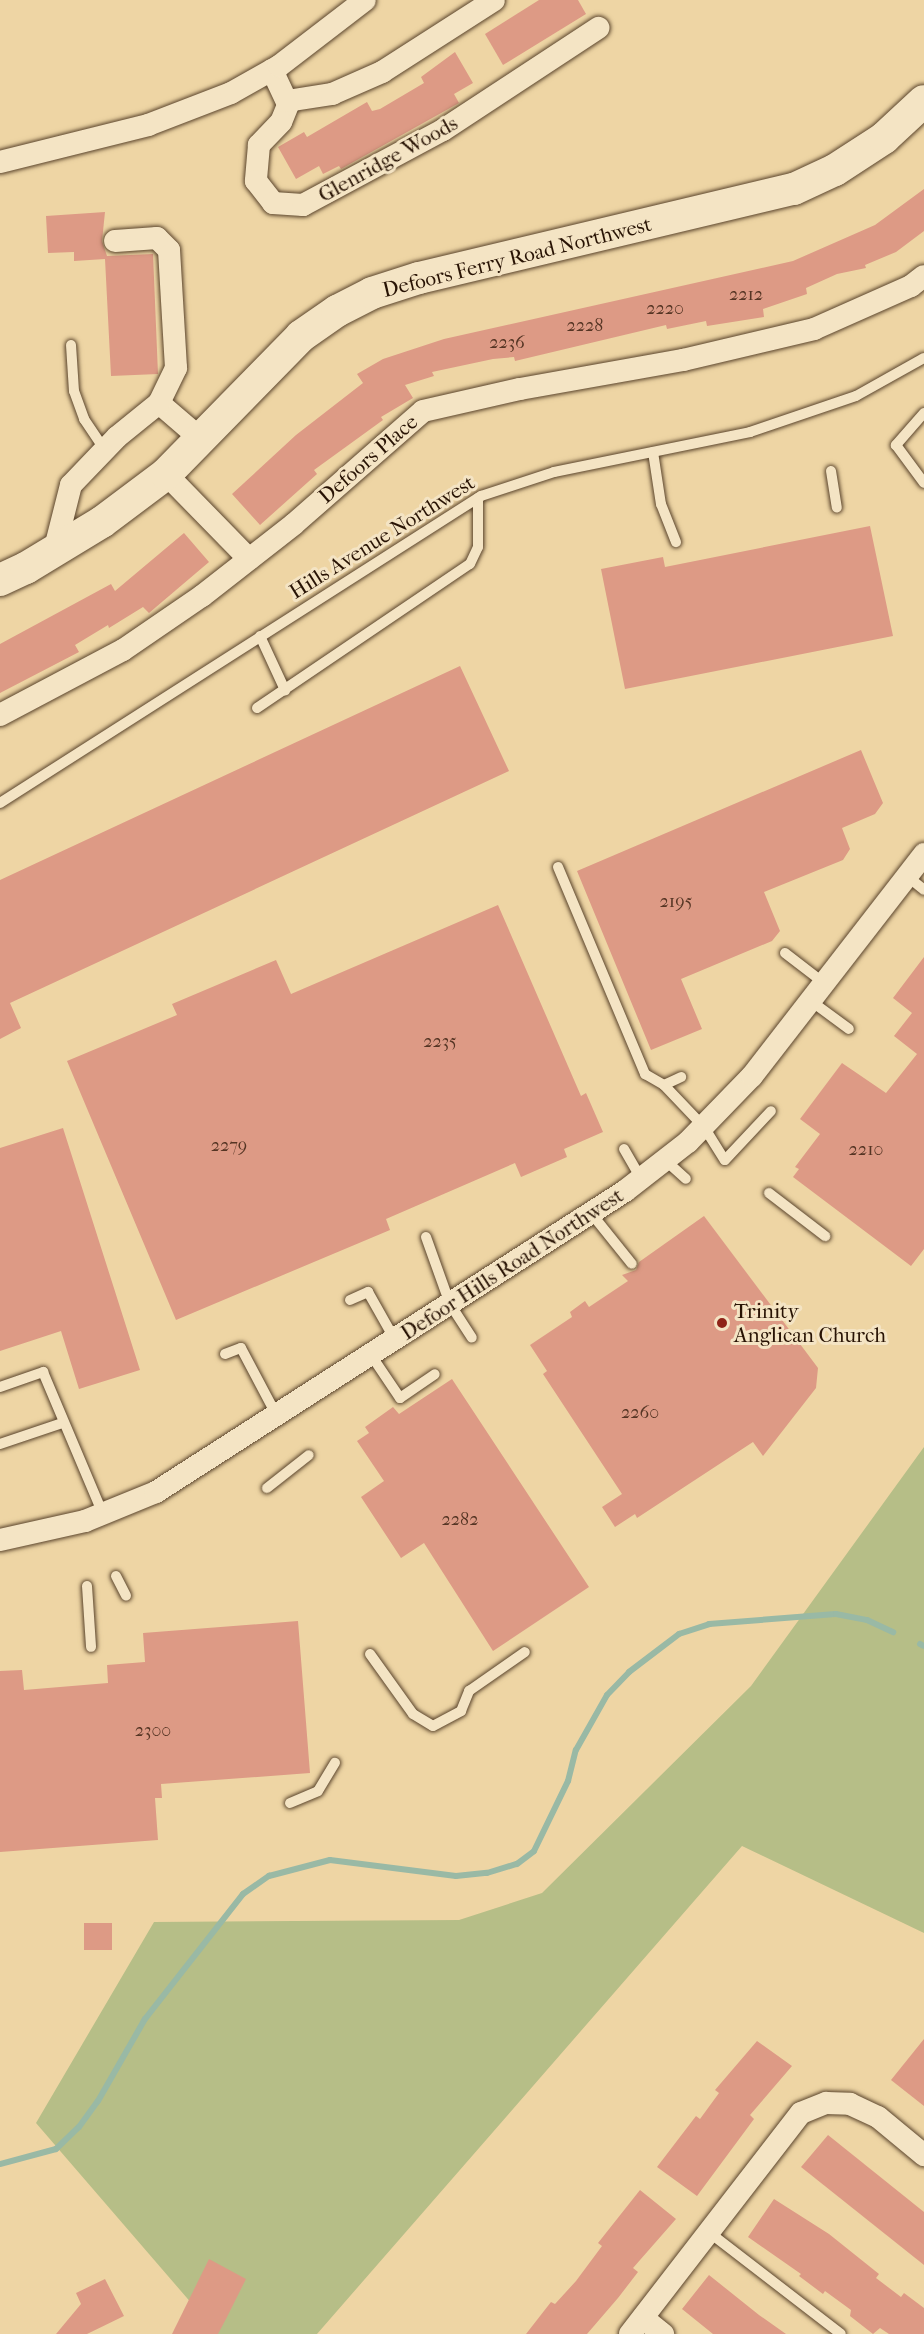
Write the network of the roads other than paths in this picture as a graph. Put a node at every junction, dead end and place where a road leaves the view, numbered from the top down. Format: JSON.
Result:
{"nodes":[{"id":1,"x":365,"y":0,"type":"edge"},
{"id":2,"x":494,"y":0,"type":"edge"},
{"id":3,"x":598,"y":28,"type":"dead end"},
{"id":4,"x":272,"y":70,"type":"junction"},
{"id":5,"x":287,"y":101,"type":"junction"},
{"id":6,"x":924,"y":101,"type":"edge"},
{"id":7,"x":0,"y":162,"type":"edge"},
{"id":8,"x":115,"y":241,"type":"dead end"},
{"id":9,"x":924,"y":276,"type":"edge"},
{"id":10,"x":71,"y":345,"type":"dead end"},
{"id":11,"x":924,"y":358,"type":"edge"},
{"id":12,"x":159,"y":403,"type":"junction"},
{"id":13,"x":924,"y":413,"type":"edge"},
{"id":14,"x":202,"y":440,"type":"junction"},
{"id":15,"x":105,"y":450,"type":"junction"},
{"id":16,"x":652,"y":452,"type":"junction"},
{"id":17,"x":831,"y":471,"type":"dead end"},
{"id":18,"x":166,"y":474,"type":"junction"},
{"id":19,"x":924,"y":483,"type":"edge"},
{"id":20,"x":478,"y":498,"type":"junction"},
{"id":21,"x":837,"y":508,"type":"dead end"},
{"id":22,"x":676,"y":542,"type":"dead end"},
{"id":23,"x":54,"y":552,"type":"junction"},
{"id":24,"x":249,"y":559,"type":"junction"},
{"id":25,"x":0,"y":580,"type":"edge"},
{"id":26,"x":260,"y":636,"type":"junction"},
{"id":27,"x":285,"y":690,"type":"junction"},
{"id":28,"x":257,"y":708,"type":"dead end"},
{"id":29,"x":0,"y":715,"type":"edge"},
{"id":30,"x":0,"y":803,"type":"edge"},
{"id":31,"x":924,"y":854,"type":"edge"},
{"id":32,"x":558,"y":867,"type":"dead end"},
{"id":33,"x":915,"y":883,"type":"edge"},
{"id":34,"x":785,"y":953,"type":"dead end"},
{"id":35,"x":817,"y":992,"type":"junction"},
{"id":36,"x":849,"y":1029,"type":"dead end"},
{"id":37,"x":681,"y":1077,"type":"dead end"},
{"id":38,"x":664,"y":1085,"type":"junction"},
{"id":39,"x":771,"y":1111,"type":"dead end"},
{"id":40,"x":704,"y":1127,"type":"junction"},
{"id":41,"x":624,"y":1149,"type":"dead end"},
{"id":42,"x":665,"y":1160,"type":"junction"},
{"id":43,"x":641,"y":1178,"type":"junction"},
{"id":44,"x":686,"y":1179,"type":"dead end"},
{"id":45,"x":769,"y":1193,"type":"dead end"},
{"id":46,"x":591,"y":1213,"type":"junction"},
{"id":47,"x":825,"y":1236,"type":"dead end"},
{"id":48,"x":426,"y":1237,"type":"dead end"},
{"id":49,"x":632,"y":1264,"type":"dead end"},
{"id":50,"x":350,"y":1300,"type":"dead end"},
{"id":51,"x":450,"y":1304,"type":"junction"},
{"id":52,"x":471,"y":1338,"type":"dead end"},
{"id":53,"x":395,"y":1340,"type":"junction"},
{"id":54,"x":225,"y":1354,"type":"dead end"},
{"id":55,"x":371,"y":1355,"type":"junction"},
{"id":56,"x":435,"y":1374,"type":"dead end"},
{"id":57,"x":0,"y":1387,"type":"edge"},
{"id":58,"x":277,"y":1416,"type":"junction"},
{"id":59,"x":62,"y":1423,"type":"junction"},
{"id":60,"x":0,"y":1444,"type":"edge"},
{"id":61,"x":309,"y":1455,"type":"dead end"},
{"id":62,"x":267,"y":1488,"type":"dead end"},
{"id":63,"x":104,"y":1515,"type":"junction"},
{"id":64,"x":0,"y":1540,"type":"edge"},
{"id":65,"x":116,"y":1576,"type":"dead end"},
{"id":66,"x":87,"y":1586,"type":"dead end"},
{"id":67,"x":126,"y":1596,"type":"dead end"},
{"id":68,"x":91,"y":1647,"type":"dead end"},
{"id":69,"x":525,"y":1652,"type":"dead end"},
{"id":70,"x":370,"y":1654,"type":"dead end"},
{"id":71,"x":335,"y":1763,"type":"dead end"},
{"id":72,"x":290,"y":1803,"type":"dead end"},
{"id":73,"x":924,"y":2155,"type":"edge"},
{"id":74,"x":710,"y":2233,"type":"junction"},
{"id":75,"x":636,"y":2326,"type":"edge"},
{"id":76,"x":663,"y":2334,"type":"edge"},
{"id":77,"x":841,"y":2334,"type":"edge"}],
"edges":[{"from":1,"to":4,"type":"street"},
{"from":2,"to":5,"type":"street"},
{"from":3,"to":5,"type":"street","name":"Glenridge Woods"},
{"from":4,"to":5,"type":"street"},
{"from":4,"to":7,"type":"street"},
{"from":6,"to":14,"type":"street","name":"Defoors Ferry Road Northwest"},
{"from":8,"to":12,"type":"street"},
{"from":9,"to":24,"type":"street","name":"Defoors Place"},
{"from":10,"to":15,"type":"lane"},
{"from":11,"to":16,"type":"lane","name":"Hills Avenue Northwest"},
{"from":12,"to":14,"type":"street"},
{"from":12,"to":15,"type":"street"},
{"from":13,"to":19,"type":"lane"},
{"from":14,"to":18,"type":"street","name":"Defoors Ferry Road Northwest"},
{"from":15,"to":23,"type":"street"},
{"from":16,"to":20,"type":"lane","name":"Hills Avenue Northwest"},
{"from":16,"to":22,"type":"lane"},
{"from":17,"to":21,"type":"lane"},
{"from":18,"to":23,"type":"street","name":"Defoors Ferry Road Northwest"},
{"from":18,"to":24,"type":"street"},
{"from":20,"to":26,"type":"lane","name":"Hills Avenue Northwest"},
{"from":20,"to":27,"type":"lane"},
{"from":23,"to":25,"type":"street","name":"Defoors Ferry Road Northwest"},
{"from":24,"to":29,"type":"street","name":"Defoors Place"},
{"from":26,"to":27,"type":"lane"},
{"from":26,"to":30,"type":"lane","name":"Hills Avenue Northwest"},
{"from":27,"to":28,"type":"lane"},
{"from":31,"to":33,"type":"street","name":"Defoor Hills Road Northwest"},
{"from":32,"to":38,"type":"lane"},
{"from":33,"to":35,"type":"street","name":"Defoor Hills Road Northwest"},
{"from":34,"to":35,"type":"lane"},
{"from":35,"to":36,"type":"lane"},
{"from":35,"to":40,"type":"street","name":"Defoor Hills Road Northwest"},
{"from":37,"to":38,"type":"lane"},
{"from":38,"to":40,"type":"lane"},
{"from":39,"to":40,"type":"lane"},
{"from":40,"to":42,"type":"street","name":"Defoor Hills Road Northwest"},
{"from":41,"to":43,"type":"lane"},
{"from":42,"to":43,"type":"street","name":"Defoor Hills Road Northwest"},
{"from":42,"to":44,"type":"lane"},
{"from":43,"to":46,"type":"street","name":"Defoor Hills Road Northwest"},
{"from":45,"to":47,"type":"lane"},
{"from":46,"to":49,"type":"lane"},
{"from":46,"to":51,"type":"street","name":"Defoor Hills Road Northwest"},
{"from":48,"to":51,"type":"lane"},
{"from":50,"to":53,"type":"lane"},
{"from":51,"to":52,"type":"lane"},
{"from":51,"to":53,"type":"street","name":"Defoor Hills Road Northwest"},
{"from":53,"to":55,"type":"street","name":"Defoor Hills Road Northwest"},
{"from":54,"to":58,"type":"lane"},
{"from":55,"to":56,"type":"lane"},
{"from":55,"to":58,"type":"street","name":"Defoor Hills Road Northwest"},
{"from":57,"to":59,"type":"lane"},
{"from":58,"to":63,"type":"street","name":"Defoor Hills Road Northwest"},
{"from":59,"to":60,"type":"lane"},
{"from":59,"to":63,"type":"lane"},
{"from":61,"to":62,"type":"lane"},
{"from":63,"to":64,"type":"street","name":"Defoor Hills Road Northwest"},
{"from":65,"to":67,"type":"lane"},
{"from":66,"to":68,"type":"lane"},
{"from":69,"to":70,"type":"lane"},
{"from":71,"to":72,"type":"lane"},
{"from":73,"to":74,"type":"street"},
{"from":74,"to":75,"type":"street"},
{"from":74,"to":77,"type":"lane"},
{"from":75,"to":76,"type":"street"}]}
